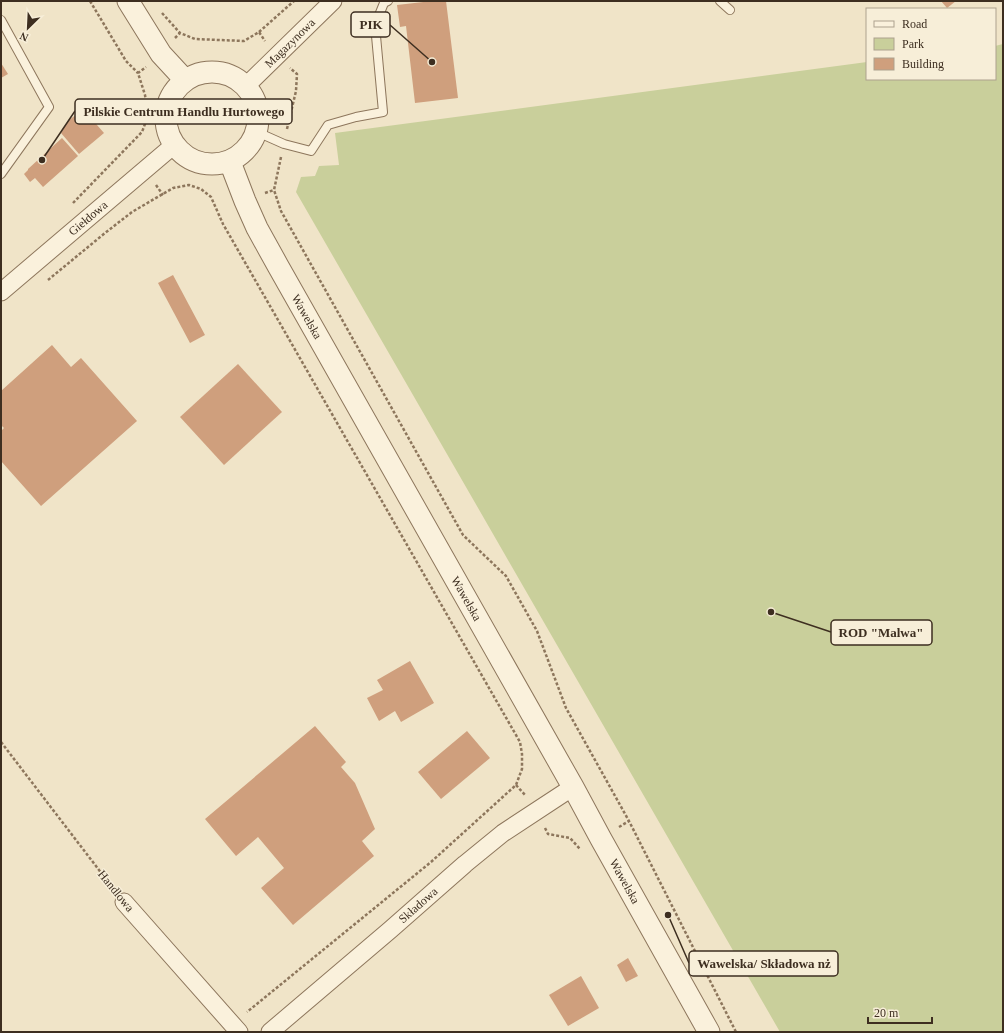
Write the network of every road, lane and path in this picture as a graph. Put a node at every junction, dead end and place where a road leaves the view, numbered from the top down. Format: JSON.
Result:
{"nodes":[{"id":1,"x":90,"y":1,"type":"edge"},
{"id":2,"x":128,"y":1,"type":"edge"},
{"id":3,"x":294,"y":1,"type":"edge"},
{"id":4,"x":333,"y":1,"type":"edge"},
{"id":5,"x":388,"y":1,"type":"edge"},
{"id":6,"x":720,"y":1,"type":"edge"},
{"id":7,"x":730,"y":10,"type":"dead end"},
{"id":8,"x":161,"y":12,"type":"dead end"},
{"id":9,"x":1,"y":20,"type":"edge"},
{"id":10,"x":258,"y":32,"type":"dead end"},
{"id":11,"x":180,"y":33,"type":"dead end"},
{"id":12,"x":138,"y":73,"type":"dead end"},
{"id":13,"x":185,"y":80,"type":"junction"},
{"id":14,"x":247,"y":85,"type":"junction"},
{"id":15,"x":257,"y":132,"type":"junction"},
{"id":16,"x":174,"y":145,"type":"junction"},
{"id":17,"x":230,"y":162,"type":"junction"},
{"id":18,"x":1,"y":174,"type":"edge"},
{"id":19,"x":48,"y":280,"type":"dead end"},
{"id":20,"x":1,"y":292,"type":"edge"},
{"id":21,"x":1,"y":742,"type":"edge"},
{"id":22,"x":573,"y":787,"type":"junction"},
{"id":23,"x":124,"y":902,"type":"joint"},
{"id":24,"x":236,"y":1028,"type":"edge"},
{"id":25,"x":270,"y":1032,"type":"edge"},
{"id":26,"x":709,"y":1032,"type":"edge"}],
"edges":[{"from":1,"to":12,"type":"path"},
{"from":2,"to":13,"type":"street"},
{"from":3,"to":10,"type":"path"},
{"from":4,"to":14,"type":"street","name":"Magazynowa"},
{"from":5,"to":15,"type":"lane"},
{"from":6,"to":7,"type":"lane"},
{"from":8,"to":11,"type":"path"},
{"from":9,"to":18,"type":"lane"},
{"from":13,"to":14,"type":"street"},
{"from":13,"to":16,"type":"street"},
{"from":14,"to":15,"type":"street"},
{"from":15,"to":17,"type":"street"},
{"from":16,"to":17,"type":"street"},
{"from":16,"to":20,"type":"street","name":"Giełdowa"},
{"from":17,"to":22,"type":"street","name":"Wawelska"},
{"from":19,"to":24,"type":"path"},
{"from":21,"to":23,"type":"path","name":"Handlowa"},
{"from":22,"to":25,"type":"street","name":"Składowa"},
{"from":22,"to":26,"type":"street","name":"Wawelska"},
{"from":23,"to":24,"type":"street","name":"Handlowa"}]}
